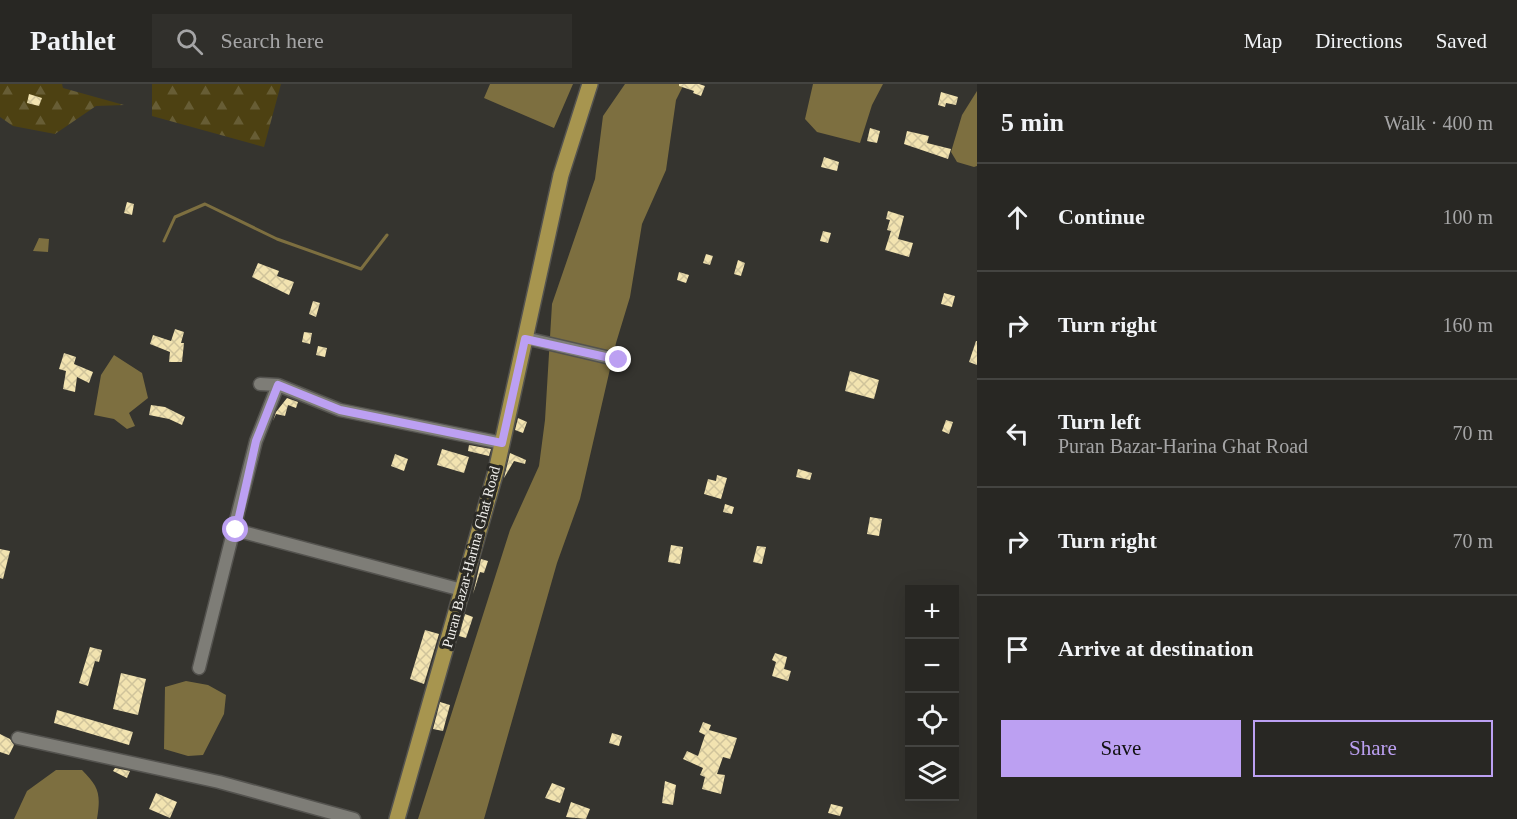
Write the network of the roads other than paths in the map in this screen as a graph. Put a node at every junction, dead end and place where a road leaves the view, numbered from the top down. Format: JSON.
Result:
{"nodes":[{"id":1,"x":590,"y":84,"type":"edge"},
{"id":2,"x":525,"y":339,"type":"junction"},
{"id":3,"x":619,"y":360,"type":"dead end"},
{"id":4,"x":260,"y":384,"type":"dead end"},
{"id":5,"x":278,"y":385,"type":"junction"},
{"id":6,"x":502,"y":443,"type":"junction"},
{"id":7,"x":236,"y":530,"type":"junction"},
{"id":8,"x":462,"y":590,"type":"junction"},
{"id":9,"x":199,"y":668,"type":"dead end"},
{"id":10,"x":18,"y":738,"type":"dead end"},
{"id":11,"x":354,"y":819,"type":"edge"},
{"id":12,"x":397,"y":819,"type":"edge"}],
"edges":[{"from":1,"to":2,"type":"main road","name":"Puran Bazar-Harina Ghat Road"},
{"from":2,"to":3,"type":"street"},
{"from":2,"to":6,"type":"main road","name":"Puran Bazar-Harina Ghat Road"},
{"from":4,"to":5,"type":"street"},
{"from":5,"to":6,"type":"street"},
{"from":5,"to":7,"type":"street"},
{"from":6,"to":8,"type":"main road","name":"Puran Bazar-Harina Ghat Road"},
{"from":7,"to":8,"type":"street"},
{"from":7,"to":9,"type":"street"},
{"from":8,"to":12,"type":"main road","name":"Puran Bazar-Harina Ghat Road"},
{"from":10,"to":11,"type":"street"}]}
